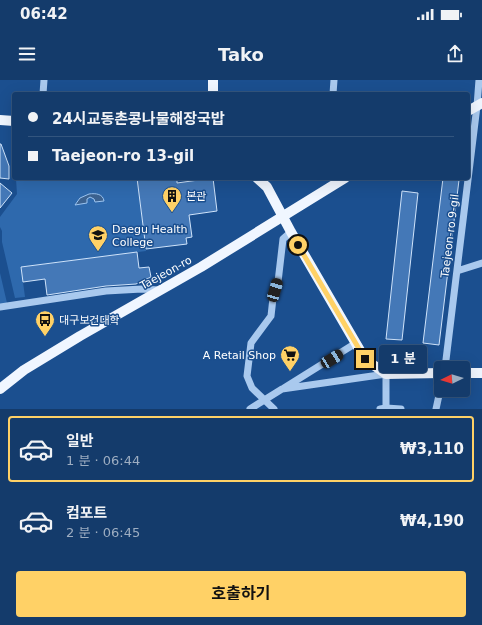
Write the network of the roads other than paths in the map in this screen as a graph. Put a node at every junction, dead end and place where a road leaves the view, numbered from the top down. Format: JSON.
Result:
{"nodes":[{"id":1,"x":44,"y":80,"type":"edge"},
{"id":2,"x":213,"y":80,"type":"edge"},
{"id":3,"x":334,"y":80,"type":"edge"},
{"id":4,"x":478,"y":80,"type":"edge"},
{"id":5,"x":43,"y":92,"type":"edge"},
{"id":6,"x":213,"y":92,"type":"edge"},
{"id":7,"x":333,"y":92,"type":"edge"},
{"id":8,"x":476,"y":107,"type":"edge"},
{"id":9,"x":0,"y":120,"type":"edge"},
{"id":10,"x":12,"y":121,"type":"edge"},
{"id":11,"x":470,"y":159,"type":"edge"},
{"id":12,"x":259,"y":180,"type":"edge"},
{"id":13,"x":338,"y":180,"type":"edge"},
{"id":14,"x":468,"y":180,"type":"edge"},
{"id":15,"x":283,"y":217,"type":"junction"},
{"id":16,"x":291,"y":232,"type":"junction"},
{"id":17,"x":482,"y":263,"type":"edge"},
{"id":18,"x":457,"y":271,"type":"junction"},
{"id":19,"x":159,"y":290,"type":"junction"},
{"id":20,"x":0,"y":307,"type":"edge"},
{"id":21,"x":356,"y":344,"type":"junction"},
{"id":22,"x":446,"y":361,"type":"edge"},
{"id":23,"x":434,"y":373,"type":"edge"},
{"id":24,"x":470,"y":373,"type":"edge"},
{"id":25,"x":482,"y":373,"type":"edge"},
{"id":26,"x":386,"y":374,"type":"junction"},
{"id":27,"x":0,"y":389,"type":"edge"},
{"id":28,"x":282,"y":390,"type":"junction"},
{"id":29,"x":439,"y":397,"type":"edge"},
{"id":30,"x":266,"y":401,"type":"junction"},
{"id":31,"x":250,"y":409,"type":"edge"},
{"id":32,"x":274,"y":409,"type":"edge"},
{"id":33,"x":384,"y":409,"type":"edge"},
{"id":34,"x":401,"y":409,"type":"edge"},
{"id":35,"x":436,"y":409,"type":"edge"}],
"edges":[{"from":1,"to":5,"type":"street"},
{"from":2,"to":6,"type":"main road"},
{"from":3,"to":7,"type":"street"},
{"from":4,"to":8,"type":"street","name":"Taejeon-ro 9-gil"},
{"from":8,"to":11,"type":"street","name":"Taejeon-ro 9-gil"},
{"from":9,"to":10,"type":"main road"},
{"from":12,"to":15,"type":"main road"},
{"from":13,"to":15,"type":"main road","name":"Taejeon-ro"},
{"from":14,"to":18,"type":"street","name":"Taejeon-ro 9-gil"},
{"from":15,"to":16,"type":"main road"},
{"from":15,"to":19,"type":"main road","name":"Taejeon-ro"},
{"from":16,"to":21,"type":"main road"},
{"from":16,"to":30,"type":"street"},
{"from":17,"to":18,"type":"street"},
{"from":18,"to":22,"type":"street","name":"Taejeon-ro 9-gil"},
{"from":19,"to":20,"type":"street"},
{"from":19,"to":27,"type":"main road","name":"Taejeon-ro"},
{"from":21,"to":26,"type":"main road"},
{"from":21,"to":28,"type":"street"},
{"from":23,"to":26,"type":"main road"},
{"from":24,"to":25,"type":"main road"},
{"from":26,"to":28,"type":"street"},
{"from":26,"to":33,"type":"street"},
{"from":28,"to":30,"type":"street"},
{"from":29,"to":35,"type":"street"},
{"from":30,"to":31,"type":"street"},
{"from":30,"to":32,"type":"street"},
{"from":33,"to":34,"type":"street"}]}
